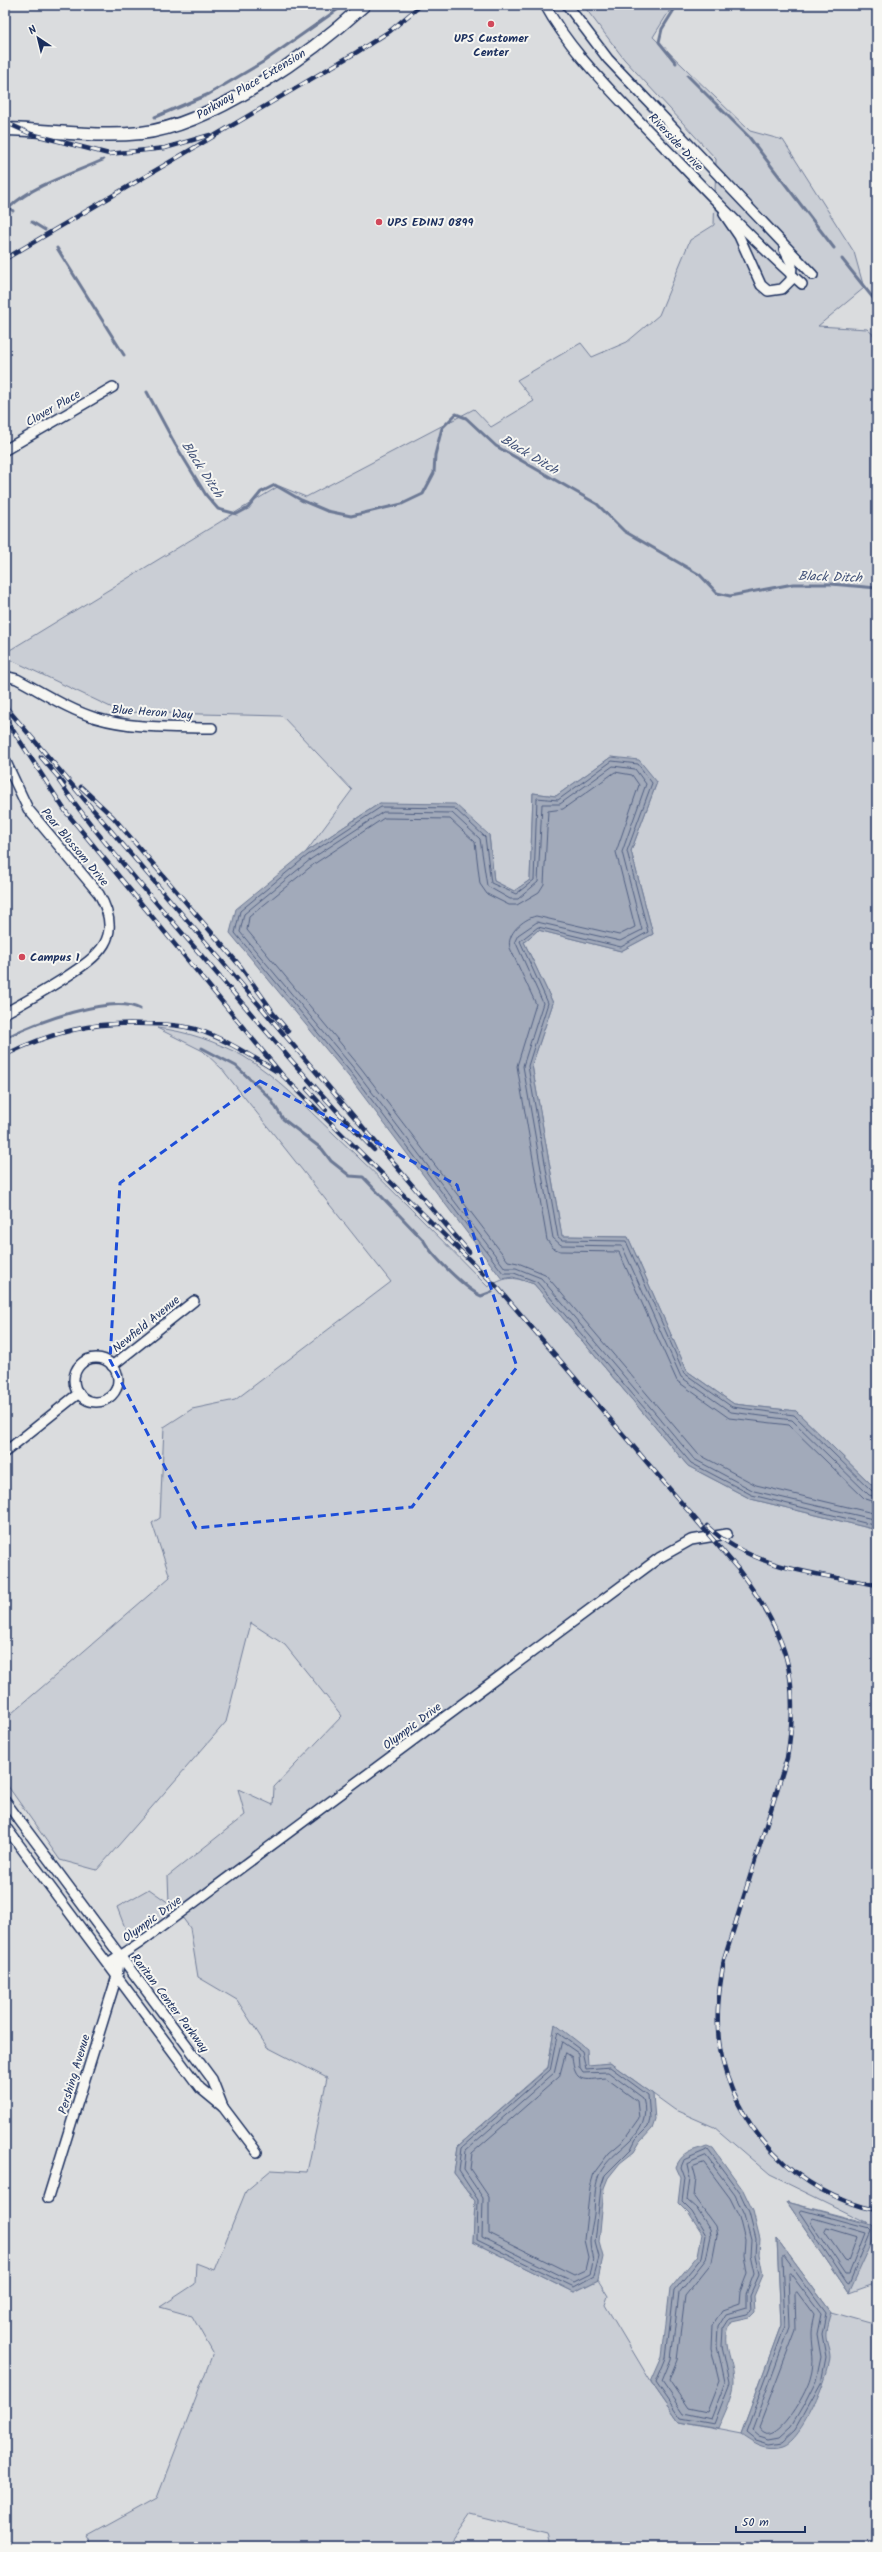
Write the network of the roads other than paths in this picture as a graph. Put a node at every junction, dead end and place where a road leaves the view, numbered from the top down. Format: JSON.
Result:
{"nodes":[{"id":1,"x":364,"y":5,"type":"edge"},
{"id":2,"x":545,"y":5,"type":"edge"},
{"id":3,"x":567,"y":5,"type":"edge"},
{"id":4,"x":5,"y":129,"type":"edge"},
{"id":5,"x":714,"y":200,"type":"junction"},
{"id":6,"x":780,"y":242,"type":"junction"},
{"id":7,"x":813,"y":275,"type":"dead end"},
{"id":8,"x":792,"y":276,"type":"junction"},
{"id":9,"x":802,"y":284,"type":"dead end"},
{"id":10,"x":113,"y":387,"type":"dead end"},
{"id":11,"x":5,"y":450,"type":"edge"},
{"id":12,"x":5,"y":676,"type":"edge"},
{"id":13,"x":212,"y":728,"type":"dead end"},
{"id":14,"x":5,"y":760,"type":"edge"},
{"id":15,"x":5,"y":1013,"type":"edge"},
{"id":16,"x":194,"y":1301,"type":"dead end"},
{"id":17,"x":112,"y":1366,"type":"junction"},
{"id":18,"x":79,"y":1393,"type":"junction"},
{"id":19,"x":5,"y":1452,"type":"edge"},
{"id":20,"x":727,"y":1534,"type":"dead end"},
{"id":21,"x":5,"y":1801,"type":"edge"},
{"id":22,"x":5,"y":1826,"type":"edge"},
{"id":23,"x":120,"y":1956,"type":"junction"},
{"id":24,"x":108,"y":1964,"type":"junction"},
{"id":25,"x":117,"y":1976,"type":"junction"},
{"id":26,"x":223,"y":2107,"type":"junction"},
{"id":27,"x":257,"y":2152,"type":"dead end"},
{"id":28,"x":48,"y":2198,"type":"dead end"}],
"edges":[{"from":1,"to":4,"type":"main road","name":"Parkway Place Extension"},
{"from":2,"to":5,"type":"street","name":"Riverside Drive"},
{"from":3,"to":6,"type":"street","name":"Riverside Drive"},
{"from":5,"to":8,"type":"street","name":"Riverside Drive"},
{"from":5,"to":8,"type":"street"},
{"from":6,"to":7,"type":"street","name":"Riverside Drive"},
{"from":6,"to":8,"type":"street"},
{"from":8,"to":9,"type":"street","name":"Riverside Drive"},
{"from":10,"to":11,"type":"street","name":"Clover Place"},
{"from":12,"to":13,"type":"street","name":"Blue Heron Way"},
{"from":14,"to":15,"type":"street","name":"Pear Blossom Drive"},
{"from":16,"to":17,"type":"street","name":"Newfield Avenue"},
{"from":17,"to":18,"type":"street","name":"Newfield Avenue"},
{"from":17,"to":18,"type":"street","name":"Newfield Avenue"},
{"from":18,"to":19,"type":"street"},
{"from":20,"to":23,"type":"street","name":"Olympic Drive"},
{"from":21,"to":23,"type":"street","name":"Raritan Center Parkway"},
{"from":22,"to":24,"type":"street","name":"Raritan Center Parkway"},
{"from":23,"to":24,"type":"street","name":"Olympic Drive"},
{"from":23,"to":25,"type":"street","name":"Pershing Avenue"},
{"from":23,"to":26,"type":"street","name":"Raritan Center Parkway"},
{"from":24,"to":25,"type":"street","name":"Raritan Center Parkway"},
{"from":25,"to":26,"type":"street","name":"Raritan Center Parkway"},
{"from":25,"to":28,"type":"street","name":"Pershing Avenue"},
{"from":26,"to":27,"type":"street","name":"Raritan Center Parkway"}]}
